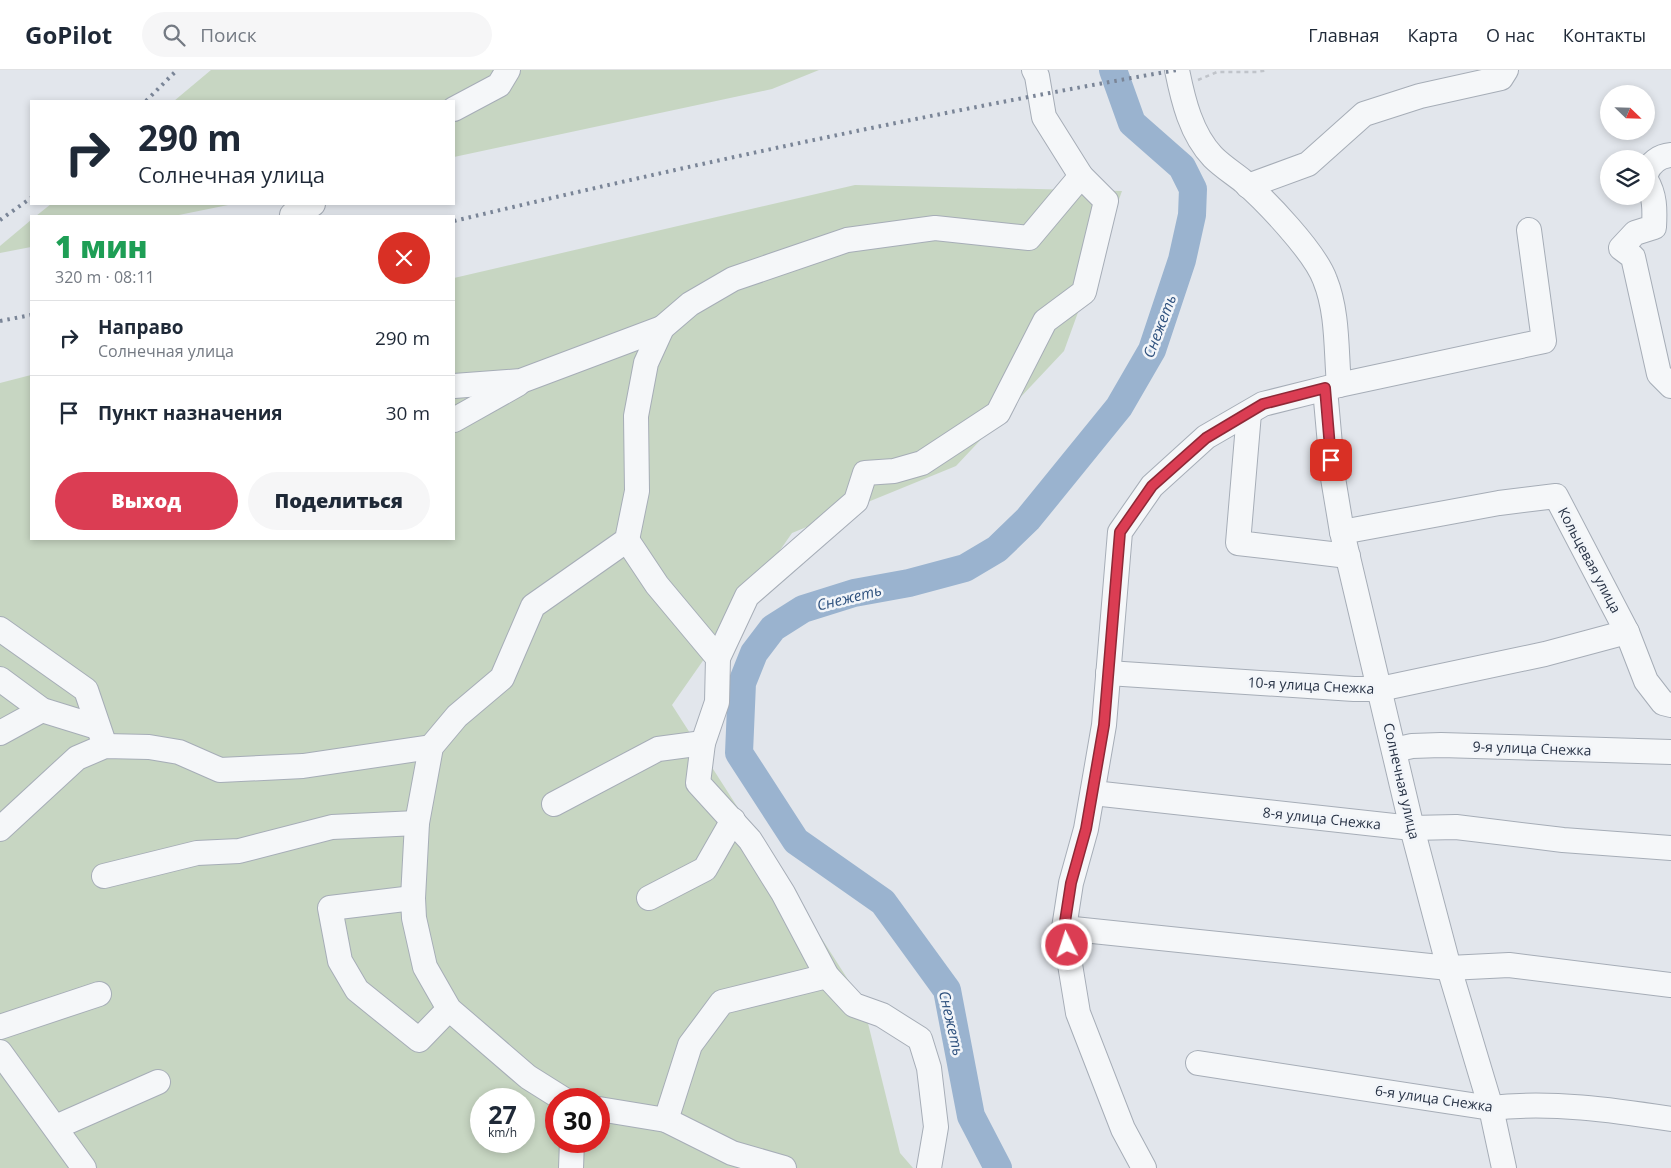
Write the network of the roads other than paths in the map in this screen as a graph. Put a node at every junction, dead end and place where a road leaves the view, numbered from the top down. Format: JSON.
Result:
{"nodes":[{"id":1,"x":508,"y":70,"type":"edge"},
{"id":2,"x":1034,"y":70,"type":"edge"},
{"id":3,"x":1506,"y":70,"type":"edge"},
{"id":4,"x":1179,"y":79,"type":"edge"},
{"id":5,"x":455,"y":108,"type":"edge"},
{"id":6,"x":1671,"y":155,"type":"edge"},
{"id":7,"x":1655,"y":162,"type":"edge"},
{"id":8,"x":1080,"y":176,"type":"junction"},
{"id":9,"x":1248,"y":186,"type":"junction"},
{"id":10,"x":311,"y":205,"type":"edge"},
{"id":11,"x":1655,"y":205,"type":"edge"},
{"id":12,"x":292,"y":215,"type":"edge"},
{"id":13,"x":1529,"y":230,"type":"dead end"},
{"id":14,"x":662,"y":328,"type":"junction"},
{"id":15,"x":521,"y":381,"type":"junction"},
{"id":16,"x":455,"y":386,"type":"edge"},
{"id":17,"x":1671,"y":386,"type":"edge"},
{"id":18,"x":1332,"y":387,"type":"junction"},
{"id":19,"x":1249,"y":412,"type":"junction"},
{"id":20,"x":455,"y":419,"type":"edge"},
{"id":21,"x":1342,"y":532,"type":"junction"},
{"id":22,"x":627,"y":540,"type":"junction"},
{"id":23,"x":1348,"y":556,"type":"junction"},
{"id":24,"x":0,"y":629,"type":"edge"},
{"id":25,"x":1627,"y":632,"type":"junction"},
{"id":26,"x":718,"y":658,"type":"junction"},
{"id":27,"x":1108,"y":673,"type":"junction"},
{"id":28,"x":0,"y":679,"type":"edge"},
{"id":29,"x":1380,"y":688,"type":"junction"},
{"id":30,"x":1671,"y":705,"type":"edge"},
{"id":31,"x":42,"y":710,"type":"junction"},
{"id":32,"x":0,"y":734,"type":"edge"},
{"id":33,"x":101,"y":737,"type":"junction"},
{"id":34,"x":703,"y":744,"type":"junction"},
{"id":35,"x":431,"y":747,"type":"junction"},
{"id":36,"x":1394,"y":750,"type":"junction"},
{"id":37,"x":1671,"y":752,"type":"edge"},
{"id":38,"x":1093,"y":792,"type":"junction"},
{"id":39,"x":554,"y":804,"type":"dead end"},
{"id":40,"x":733,"y":820,"type":"junction"},
{"id":41,"x":417,"y":823,"type":"junction"},
{"id":42,"x":1412,"y":828,"type":"junction"},
{"id":43,"x":0,"y":829,"type":"edge"},
{"id":44,"x":1671,"y":848,"type":"edge"},
{"id":45,"x":104,"y":876,"type":"dead end"},
{"id":46,"x":413,"y":898,"type":"junction"},
{"id":47,"x":649,"y":898,"type":"dead end"},
{"id":48,"x":1064,"y":928,"type":"junction"},
{"id":49,"x":1449,"y":968,"type":"junction"},
{"id":50,"x":827,"y":976,"type":"junction"},
{"id":51,"x":1671,"y":986,"type":"edge"},
{"id":52,"x":99,"y":994,"type":"dead end"},
{"id":53,"x":448,"y":1009,"type":"junction"},
{"id":54,"x":0,"y":1027,"type":"edge"},
{"id":55,"x":0,"y":1052,"type":"edge"},
{"id":56,"x":1198,"y":1063,"type":"dead end"},
{"id":57,"x":158,"y":1082,"type":"dead end"},
{"id":58,"x":546,"y":1088,"type":"edge"},
{"id":59,"x":1491,"y":1108,"type":"junction"},
{"id":60,"x":610,"y":1111,"type":"edge"},
{"id":61,"x":1671,"y":1118,"type":"edge"},
{"id":62,"x":666,"y":1120,"type":"junction"},
{"id":63,"x":56,"y":1127,"type":"junction"},
{"id":64,"x":572,"y":1153,"type":"edge"},
{"id":65,"x":84,"y":1168,"type":"edge"},
{"id":66,"x":571,"y":1168,"type":"edge"},
{"id":67,"x":784,"y":1168,"type":"edge"},
{"id":68,"x":929,"y":1168,"type":"edge"},
{"id":69,"x":1144,"y":1168,"type":"edge"},
{"id":70,"x":1504,"y":1168,"type":"edge"}],
"edges":[{"from":1,"to":5,"type":"street"},
{"from":2,"to":8,"type":"street"},
{"from":3,"to":9,"type":"street"},
{"from":4,"to":9,"type":"street","name":"Солнечная улица"},
{"from":6,"to":7,"type":"street"},
{"from":8,"to":14,"type":"street"},
{"from":8,"to":26,"type":"street"},
{"from":9,"to":18,"type":"street","name":"Солнечная улица"},
{"from":10,"to":12,"type":"street"},
{"from":11,"to":17,"type":"street"},
{"from":13,"to":18,"type":"street"},
{"from":14,"to":15,"type":"street"},
{"from":14,"to":22,"type":"street"},
{"from":15,"to":16,"type":"street"},
{"from":15,"to":20,"type":"street"},
{"from":18,"to":19,"type":"street"},
{"from":18,"to":21,"type":"street","name":"Солнечная улица"},
{"from":19,"to":23,"type":"street"},
{"from":19,"to":27,"type":"street"},
{"from":21,"to":23,"type":"street","name":"Солнечная улица"},
{"from":21,"to":25,"type":"street","name":"Кольцевая улица"},
{"from":22,"to":26,"type":"street"},
{"from":22,"to":35,"type":"street"},
{"from":23,"to":29,"type":"street","name":"Солнечная улица"},
{"from":24,"to":33,"type":"street"},
{"from":25,"to":29,"type":"street","name":"10-я улица Снежка"},
{"from":25,"to":30,"type":"street","name":"Кольцевая улица"},
{"from":26,"to":34,"type":"street"},
{"from":27,"to":29,"type":"street","name":"10-я улица Снежка"},
{"from":27,"to":38,"type":"street"},
{"from":28,"to":31,"type":"street"},
{"from":29,"to":36,"type":"street","name":"Солнечная улица"},
{"from":31,"to":32,"type":"street"},
{"from":31,"to":33,"type":"street"},
{"from":33,"to":35,"type":"street"},
{"from":33,"to":43,"type":"street"},
{"from":34,"to":39,"type":"street"},
{"from":34,"to":40,"type":"street"},
{"from":35,"to":41,"type":"street"},
{"from":36,"to":37,"type":"street","name":"9-я улица Снежка"},
{"from":36,"to":42,"type":"street","name":"Солнечная улица"},
{"from":38,"to":42,"type":"street","name":"8-я улица Снежка"},
{"from":38,"to":48,"type":"street"},
{"from":40,"to":47,"type":"street"},
{"from":40,"to":50,"type":"street"},
{"from":41,"to":45,"type":"street"},
{"from":41,"to":46,"type":"street"},
{"from":42,"to":44,"type":"street","name":"8-я улица Снежка"},
{"from":42,"to":49,"type":"street","name":"Солнечная улица"},
{"from":46,"to":53,"type":"street"},
{"from":46,"to":53,"type":"street"},
{"from":48,"to":49,"type":"street"},
{"from":48,"to":69,"type":"street"},
{"from":49,"to":51,"type":"street"},
{"from":49,"to":59,"type":"street","name":"Солнечная улица"},
{"from":50,"to":62,"type":"street"},
{"from":50,"to":68,"type":"street"},
{"from":52,"to":54,"type":"street"},
{"from":53,"to":58,"type":"street"},
{"from":55,"to":63,"type":"street"},
{"from":56,"to":59,"type":"street","name":"6-я улица Снежка"},
{"from":57,"to":63,"type":"street"},
{"from":59,"to":61,"type":"street","name":"6-я улица Снежка"},
{"from":59,"to":70,"type":"street","name":"Солнечная улица"},
{"from":60,"to":62,"type":"street"},
{"from":62,"to":67,"type":"street"},
{"from":63,"to":65,"type":"street"},
{"from":64,"to":66,"type":"street"}]}
